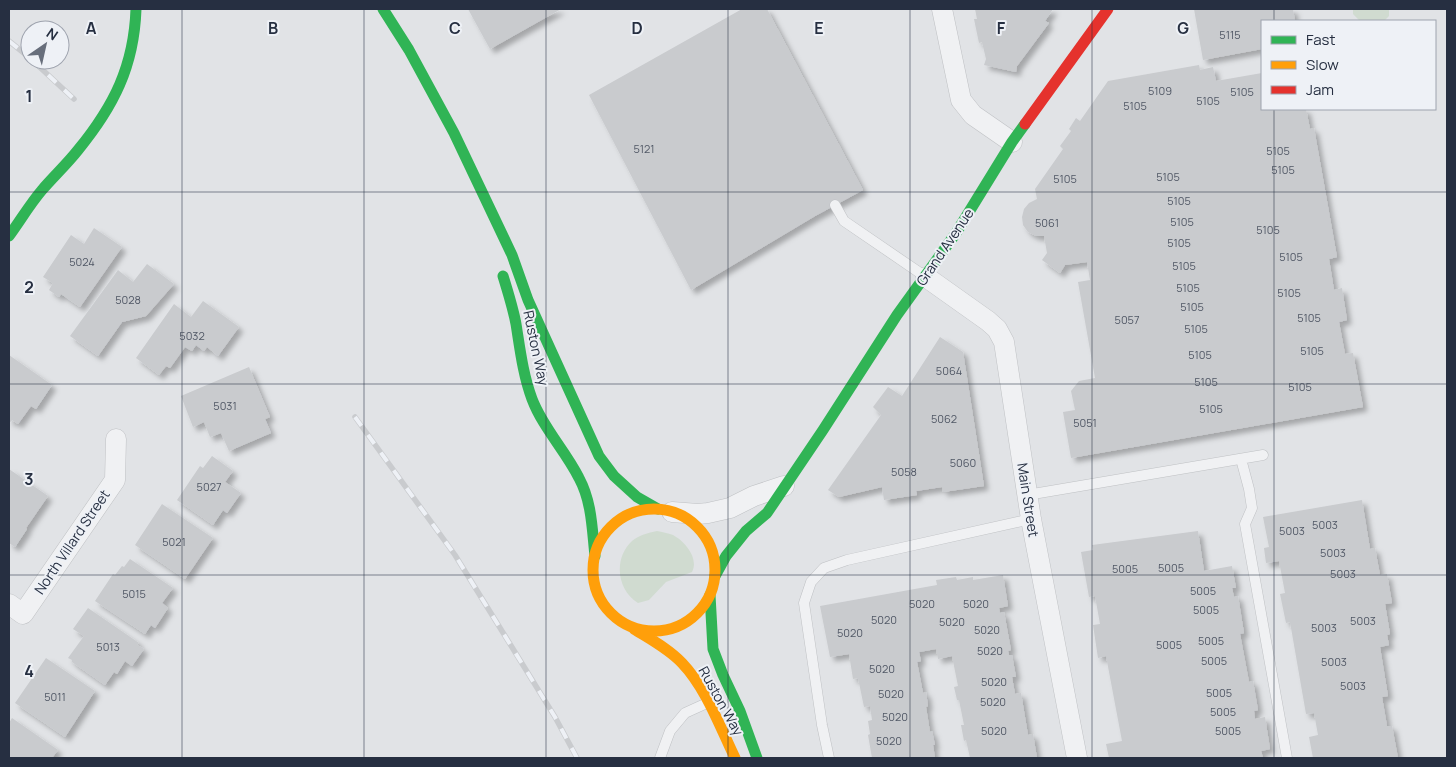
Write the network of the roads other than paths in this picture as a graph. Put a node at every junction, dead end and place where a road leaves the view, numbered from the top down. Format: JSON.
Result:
{"nodes":[{"id":1,"x":136,"y":9,"type":"edge"},
{"id":2,"x":383,"y":9,"type":"edge"},
{"id":3,"x":396,"y":9,"type":"edge"},
{"id":4,"x":942,"y":9,"type":"edge"},
{"id":5,"x":1108,"y":9,"type":"edge"},
{"id":6,"x":409,"y":50,"type":"junction"},
{"id":7,"x":1012,"y":142,"type":"junction"},
{"id":8,"x":482,"y":195,"type":"junction"},
{"id":9,"x":835,"y":205,"type":"dead end"},
{"id":10,"x":9,"y":236,"type":"edge"},
{"id":11,"x":494,"y":243,"type":"dead end"},
{"id":12,"x":499,"y":262,"type":"dead end"},
{"id":13,"x":926,"y":277,"type":"junction"},
{"id":14,"x":116,"y":439,"type":"dead end"},
{"id":15,"x":1263,"y":455,"type":"dead end"},
{"id":16,"x":1241,"y":459,"type":"junction"},
{"id":17,"x":784,"y":486,"type":"junction"},
{"id":18,"x":1027,"y":495,"type":"junction"},
{"id":19,"x":665,"y":510,"type":"junction"},
{"id":20,"x":1031,"y":519,"type":"junction"},
{"id":21,"x":595,"y":556,"type":"junction"},
{"id":22,"x":715,"y":576,"type":"junction"},
{"id":23,"x":710,"y":595,"type":"junction"},
{"id":24,"x":16,"y":609,"type":"edge"},
{"id":25,"x":629,"y":625,"type":"junction"},
{"id":26,"x":708,"y":703,"type":"junction"},
{"id":27,"x":660,"y":758,"type":"edge"},
{"id":28,"x":735,"y":758,"type":"edge"},
{"id":29,"x":757,"y":758,"type":"edge"},
{"id":30,"x":829,"y":758,"type":"edge"},
{"id":31,"x":1077,"y":758,"type":"edge"},
{"id":32,"x":1287,"y":758,"type":"edge"}],
"edges":[{"from":1,"to":10,"type":"main road"},
{"from":2,"to":6,"type":"main road","name":"Ruston Way"},
{"from":3,"to":6,"type":"main road","name":"Ruston Way"},
{"from":4,"to":7,"type":"street"},
{"from":5,"to":7,"type":"main road","name":"Grand Avenue"},
{"from":6,"to":8,"type":"main road","name":"Ruston Way"},
{"from":7,"to":13,"type":"main road","name":"Grand Avenue"},
{"from":8,"to":11,"type":"main road","name":"Ruston Way"},
{"from":8,"to":19,"type":"main road","name":"Ruston Way"},
{"from":9,"to":13,"type":"lane"},
{"from":12,"to":21,"type":"main road","name":"Ruston Way"},
{"from":13,"to":17,"type":"main road","name":"Grand Avenue"},
{"from":13,"to":18,"type":"street","name":"Main Street"},
{"from":14,"to":24,"type":"street","name":"North Villard Street"},
{"from":15,"to":16,"type":"lane"},
{"from":16,"to":18,"type":"lane"},
{"from":16,"to":32,"type":"lane"},
{"from":17,"to":19,"type":"street"},
{"from":17,"to":22,"type":"main road","name":"Grand Avenue"},
{"from":18,"to":20,"type":"street","name":"Main Street"},
{"from":19,"to":21,"type":"main road"},
{"from":19,"to":22,"type":"main road"},
{"from":20,"to":30,"type":"lane"},
{"from":20,"to":31,"type":"street","name":"Main Street"},
{"from":21,"to":25,"type":"main road"},
{"from":22,"to":23,"type":"main road"},
{"from":23,"to":25,"type":"main road"},
{"from":23,"to":29,"type":"main road","name":"Ruston Way"},
{"from":25,"to":26,"type":"main road","name":"Ruston Way"},
{"from":26,"to":27,"type":"lane"},
{"from":26,"to":28,"type":"main road","name":"Ruston Way"}]}
